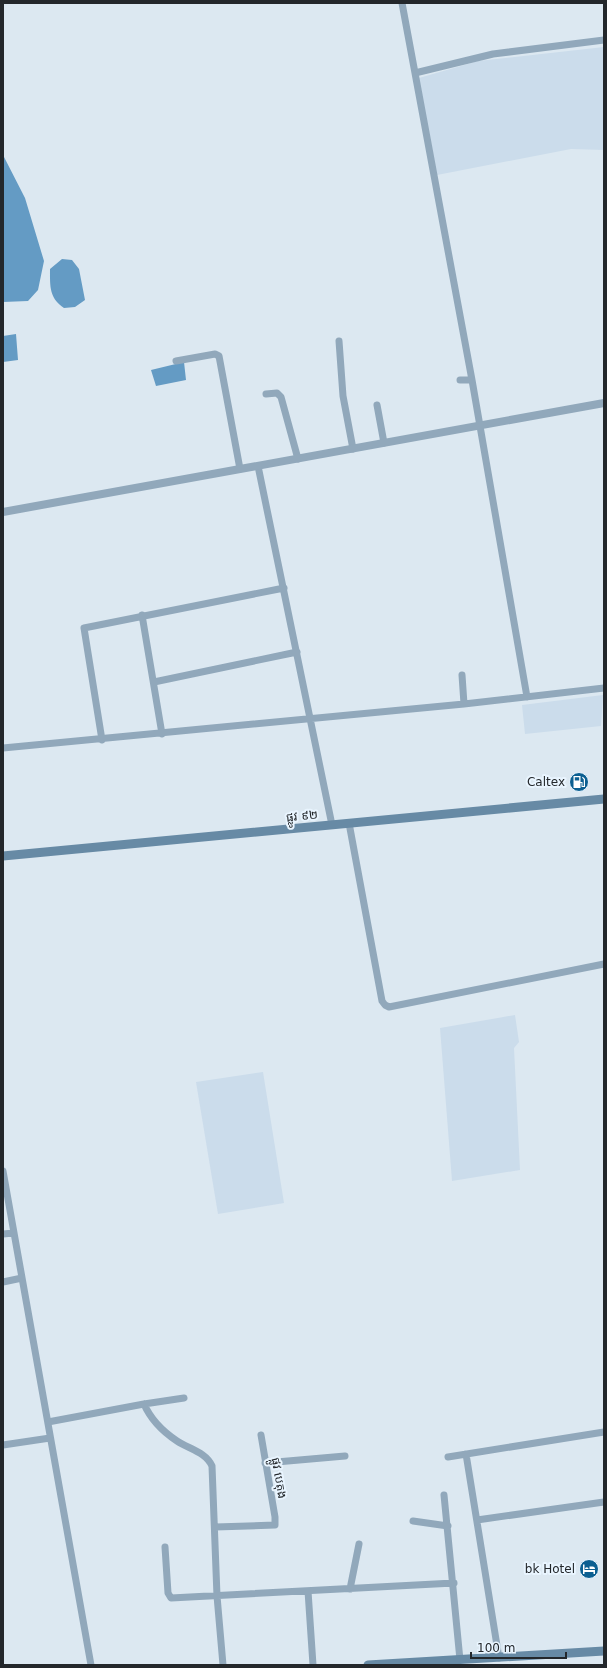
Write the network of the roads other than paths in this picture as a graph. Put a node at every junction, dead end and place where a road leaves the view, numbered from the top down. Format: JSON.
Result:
{"nodes":[{"id":1,"x":402,"y":3,"type":"edge"},
{"id":2,"x":604,"y":40,"type":"edge"},
{"id":3,"x":415,"y":73,"type":"junction"},
{"id":4,"x":339,"y":341,"type":"dead end"},
{"id":5,"x":176,"y":361,"type":"dead end"},
{"id":6,"x":460,"y":380,"type":"dead end"},
{"id":7,"x":472,"y":380,"type":"junction"},
{"id":8,"x":266,"y":394,"type":"dead end"},
{"id":9,"x":604,"y":403,"type":"edge"},
{"id":10,"x":377,"y":404,"type":"dead end"},
{"id":11,"x":479,"y":426,"type":"junction"},
{"id":12,"x":384,"y":443,"type":"junction"},
{"id":13,"x":353,"y":449,"type":"junction"},
{"id":14,"x":298,"y":459,"type":"junction"},
{"id":15,"x":258,"y":466,"type":"junction"},
{"id":16,"x":240,"y":469,"type":"junction"},
{"id":17,"x":3,"y":512,"type":"edge"},
{"id":18,"x":284,"y":588,"type":"junction"},
{"id":19,"x":142,"y":615,"type":"junction"},
{"id":20,"x":297,"y":652,"type":"junction"},
{"id":21,"x":462,"y":674,"type":"dead end"},
{"id":22,"x":154,"y":682,"type":"junction"},
{"id":23,"x":604,"y":688,"type":"edge"},
{"id":24,"x":527,"y":697,"type":"junction"},
{"id":25,"x":464,"y":704,"type":"junction"},
{"id":26,"x":311,"y":718,"type":"junction"},
{"id":27,"x":162,"y":734,"type":"junction"},
{"id":28,"x":102,"y":740,"type":"junction"},
{"id":29,"x":3,"y":748,"type":"edge"},
{"id":30,"x":604,"y":799,"type":"edge"},
{"id":31,"x":349,"y":823,"type":"junction"},
{"id":32,"x":332,"y":825,"type":"junction"},
{"id":33,"x":3,"y":856,"type":"edge"},
{"id":34,"x":604,"y":964,"type":"edge"},
{"id":35,"x":3,"y":1171,"type":"edge"},
{"id":36,"x":6,"y":1207,"type":"edge"},
{"id":37,"x":14,"y":1232,"type":"junction"},
{"id":38,"x":3,"y":1234,"type":"edge"},
{"id":39,"x":22,"y":1278,"type":"junction"},
{"id":40,"x":3,"y":1282,"type":"edge"},
{"id":41,"x":184,"y":1398,"type":"dead end"},
{"id":42,"x":144,"y":1404,"type":"junction"},
{"id":43,"x":48,"y":1422,"type":"junction"},
{"id":44,"x":604,"y":1432,"type":"edge"},
{"id":45,"x":261,"y":1435,"type":"dead end"},
{"id":46,"x":50,"y":1438,"type":"junction"},
{"id":47,"x":3,"y":1445,"type":"edge"},
{"id":48,"x":466,"y":1454,"type":"junction"},
{"id":49,"x":344,"y":1456,"type":"dead end"},
{"id":50,"x":448,"y":1457,"type":"dead end"},
{"id":51,"x":265,"y":1463,"type":"junction"},
{"id":52,"x":444,"y":1495,"type":"dead end"},
{"id":53,"x":604,"y":1502,"type":"edge"},
{"id":54,"x":477,"y":1520,"type":"junction"},
{"id":55,"x":413,"y":1521,"type":"dead end"},
{"id":56,"x":448,"y":1526,"type":"junction"},
{"id":57,"x":215,"y":1527,"type":"junction"},
{"id":58,"x":359,"y":1544,"type":"dead end"},
{"id":59,"x":165,"y":1547,"type":"dead end"},
{"id":60,"x":454,"y":1583,"type":"junction"},
{"id":61,"x":350,"y":1589,"type":"junction"},
{"id":62,"x":308,"y":1591,"type":"junction"},
{"id":63,"x":217,"y":1596,"type":"junction"},
{"id":64,"x":604,"y":1651,"type":"edge"},
{"id":65,"x":499,"y":1658,"type":"junction"},
{"id":66,"x":456,"y":1662,"type":"edge"},
{"id":67,"x":485,"y":1662,"type":"edge"},
{"id":68,"x":91,"y":1665,"type":"edge"},
{"id":69,"x":223,"y":1665,"type":"edge"},
{"id":70,"x":312,"y":1665,"type":"edge"},
{"id":71,"x":368,"y":1665,"type":"edge"}],
"edges":[{"from":1,"to":3,"type":"street"},
{"from":2,"to":3,"type":"street"},
{"from":3,"to":7,"type":"street"},
{"from":4,"to":13,"type":"street"},
{"from":5,"to":16,"type":"street"},
{"from":6,"to":7,"type":"street"},
{"from":7,"to":11,"type":"street"},
{"from":8,"to":14,"type":"street"},
{"from":9,"to":11,"type":"street"},
{"from":10,"to":12,"type":"street"},
{"from":11,"to":12,"type":"street"},
{"from":11,"to":24,"type":"street"},
{"from":12,"to":13,"type":"street"},
{"from":13,"to":14,"type":"street"},
{"from":14,"to":15,"type":"street"},
{"from":15,"to":16,"type":"street"},
{"from":15,"to":18,"type":"street"},
{"from":16,"to":17,"type":"street"},
{"from":18,"to":19,"type":"street"},
{"from":18,"to":20,"type":"street"},
{"from":19,"to":22,"type":"street"},
{"from":19,"to":28,"type":"street"},
{"from":20,"to":22,"type":"street"},
{"from":20,"to":26,"type":"street"},
{"from":21,"to":25,"type":"street"},
{"from":22,"to":27,"type":"street"},
{"from":23,"to":24,"type":"street"},
{"from":24,"to":25,"type":"street"},
{"from":25,"to":26,"type":"street"},
{"from":26,"to":27,"type":"street"},
{"from":26,"to":32,"type":"street"},
{"from":27,"to":28,"type":"street"},
{"from":28,"to":29,"type":"street"},
{"from":30,"to":31,"type":"main road","name":"ផ្លូវ ៩២"},
{"from":31,"to":32,"type":"main road","name":"ផ្លូវ ៩២"},
{"from":31,"to":34,"type":"street"},
{"from":32,"to":33,"type":"main road","name":"ផ្លូវ ៩២"},
{"from":35,"to":36,"type":"street"},
{"from":36,"to":37,"type":"street"},
{"from":37,"to":38,"type":"street"},
{"from":37,"to":39,"type":"street"},
{"from":39,"to":40,"type":"street"},
{"from":39,"to":43,"type":"street"},
{"from":41,"to":42,"type":"street"},
{"from":42,"to":43,"type":"street"},
{"from":42,"to":57,"type":"street"},
{"from":43,"to":46,"type":"street"},
{"from":44,"to":48,"type":"street"},
{"from":45,"to":51,"type":"street","name":"ផ្លូវ បេតុង"},
{"from":46,"to":47,"type":"street"},
{"from":46,"to":68,"type":"street"},
{"from":48,"to":50,"type":"street"},
{"from":48,"to":54,"type":"street"},
{"from":49,"to":51,"type":"street"},
{"from":51,"to":57,"type":"street","name":"ផ្លូវ បេតុង"},
{"from":52,"to":56,"type":"street"},
{"from":53,"to":54,"type":"street"},
{"from":54,"to":65,"type":"street"},
{"from":55,"to":56,"type":"street"},
{"from":56,"to":60,"type":"street"},
{"from":57,"to":63,"type":"street"},
{"from":58,"to":61,"type":"street"},
{"from":59,"to":63,"type":"street"},
{"from":60,"to":61,"type":"street"},
{"from":60,"to":66,"type":"street"},
{"from":61,"to":62,"type":"street"},
{"from":62,"to":63,"type":"street"},
{"from":62,"to":70,"type":"street"},
{"from":63,"to":69,"type":"street"},
{"from":64,"to":65,"type":"main road"},
{"from":65,"to":67,"type":"main road"},
{"from":66,"to":67,"type":"main road"},
{"from":66,"to":71,"type":"main road"}]}
